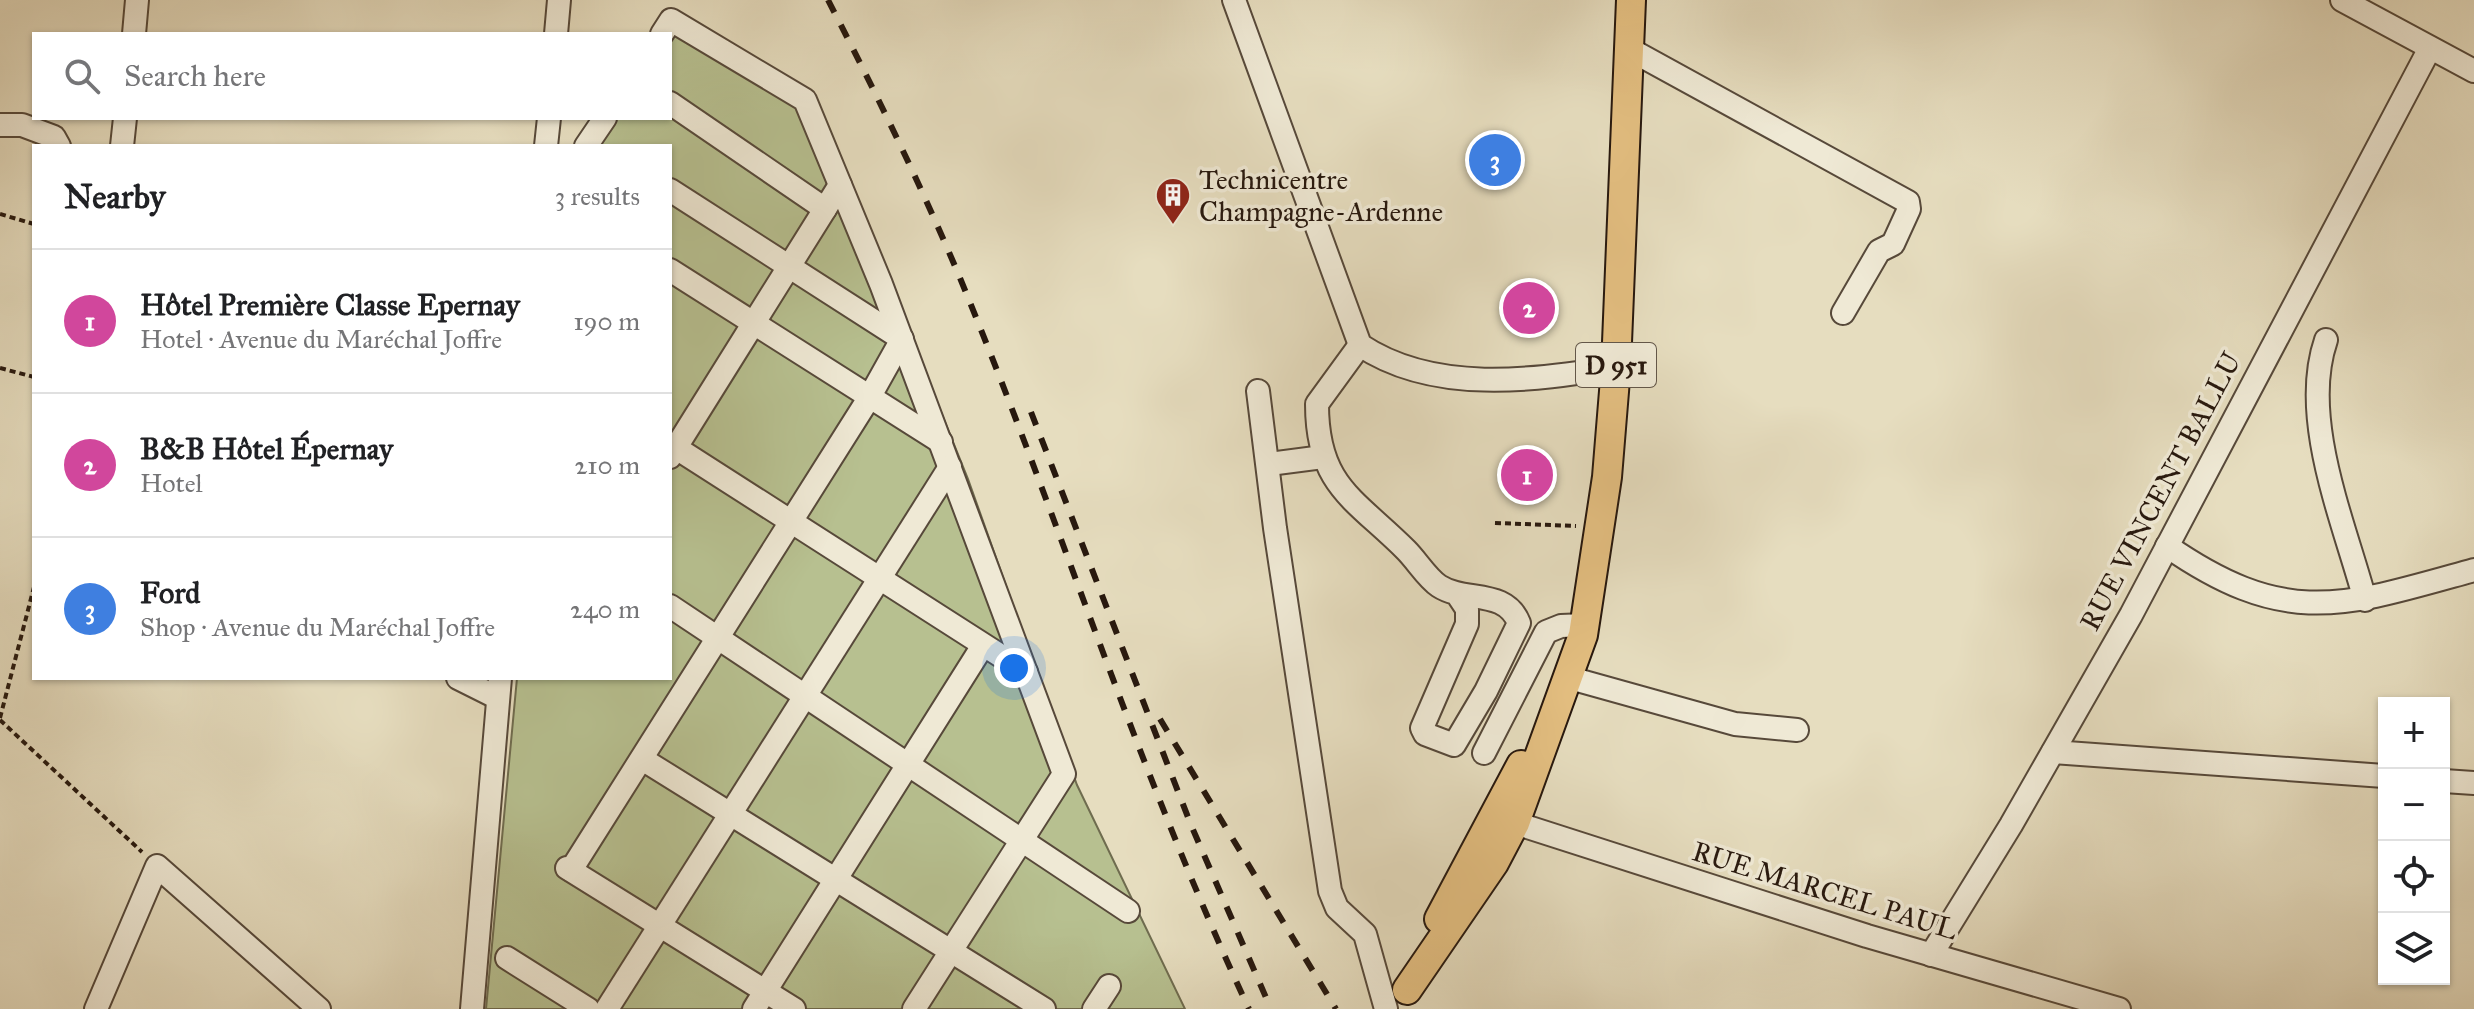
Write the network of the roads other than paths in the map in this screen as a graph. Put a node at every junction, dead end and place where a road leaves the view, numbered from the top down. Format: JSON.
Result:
{"nodes":[{"id":1,"x":137,"y":0,"type":"edge"},
{"id":2,"x":559,"y":0,"type":"edge"},
{"id":3,"x":1234,"y":0,"type":"edge"},
{"id":4,"x":1631,"y":0,"type":"edge"},
{"id":5,"x":2342,"y":0,"type":"edge"},
{"id":6,"x":134,"y":32,"type":"edge"},
{"id":7,"x":556,"y":32,"type":"edge"},
{"id":8,"x":663,"y":32,"type":"edge"},
{"id":9,"x":2430,"y":48,"type":"junction"},
{"id":10,"x":1629,"y":49,"type":"junction"},
{"id":11,"x":2474,"y":71,"type":"edge"},
{"id":12,"x":672,"y":104,"type":"edge"},
{"id":13,"x":125,"y":120,"type":"edge"},
{"id":14,"x":549,"y":120,"type":"edge"},
{"id":15,"x":604,"y":120,"type":"edge"},
{"id":16,"x":0,"y":125,"type":"edge"},
{"id":17,"x":593,"y":143,"type":"edge"},
{"id":18,"x":58,"y":144,"type":"edge"},
{"id":19,"x":122,"y":144,"type":"edge"},
{"id":20,"x":546,"y":144,"type":"edge"},
{"id":21,"x":840,"y":185,"type":"junction"},
{"id":22,"x":672,"y":191,"type":"edge"},
{"id":23,"x":825,"y":209,"type":"junction"},
{"id":24,"x":790,"y":267,"type":"junction"},
{"id":25,"x":672,"y":271,"type":"edge"},
{"id":26,"x":1843,"y":313,"type":"dead end"},
{"id":27,"x":753,"y":325,"type":"junction"},
{"id":28,"x":902,"y":339,"type":"junction"},
{"id":29,"x":2326,"y":340,"type":"dead end"},
{"id":30,"x":1360,"y":345,"type":"junction"},
{"id":31,"x":1616,"y":367,"type":"junction"},
{"id":32,"x":1258,"y":391,"type":"dead end"},
{"id":33,"x":869,"y":398,"type":"junction"},
{"id":34,"x":941,"y":442,"type":"junction"},
{"id":35,"x":672,"y":450,"type":"edge"},
{"id":36,"x":1323,"y":457,"type":"junction"},
{"id":37,"x":1269,"y":464,"type":"junction"},
{"id":38,"x":950,"y":467,"type":"junction"},
{"id":39,"x":790,"y":522,"type":"junction"},
{"id":40,"x":2167,"y":546,"type":"junction"},
{"id":41,"x":2474,"y":570,"type":"edge"},
{"id":42,"x":877,"y":578,"type":"junction"},
{"id":43,"x":1457,"y":594,"type":"junction"},
{"id":44,"x":2365,"y":600,"type":"junction"},
{"id":45,"x":672,"y":607,"type":"edge"},
{"id":46,"x":1585,"y":625,"type":"junction"},
{"id":47,"x":717,"y":638,"type":"junction"},
{"id":48,"x":982,"y":647,"type":"junction"},
{"id":49,"x":1026,"y":672,"type":"junction"},
{"id":50,"x":1570,"y":678,"type":"junction"},
{"id":51,"x":466,"y":680,"type":"edge"},
{"id":52,"x":499,"y":688,"type":"edge"},
{"id":53,"x":802,"y":695,"type":"junction"},
{"id":54,"x":1552,"y":723,"type":"junction"},
{"id":55,"x":1797,"y":730,"type":"dead end"},
{"id":56,"x":2053,"y":752,"type":"junction"},
{"id":57,"x":1484,"y":753,"type":"dead end"},
{"id":58,"x":642,"y":759,"type":"junction"},
{"id":59,"x":907,"y":766,"type":"junction"},
{"id":60,"x":2378,"y":776,"type":"edge"},
{"id":61,"x":2450,"y":781,"type":"edge"},
{"id":62,"x":2474,"y":783,"type":"edge"},
{"id":63,"x":729,"y":813,"type":"junction"},
{"id":64,"x":1515,"y":823,"type":"junction"},
{"id":65,"x":1022,"y":841,"type":"junction"},
{"id":66,"x":835,"y":879,"type":"junction"},
{"id":67,"x":1128,"y":911,"type":"dead end"},
{"id":68,"x":660,"y":925,"type":"junction"},
{"id":69,"x":951,"y":952,"type":"junction"},
{"id":70,"x":1931,"y":955,"type":"junction"},
{"id":71,"x":507,"y":958,"type":"dead end"},
{"id":72,"x":1109,"y":986,"type":"dead end"},
{"id":73,"x":760,"y":1000,"type":"edge"},
{"id":74,"x":1403,"y":1000,"type":"edge"},
{"id":75,"x":96,"y":1009,"type":"edge"},
{"id":76,"x":319,"y":1009,"type":"edge"},
{"id":77,"x":472,"y":1009,"type":"edge"},
{"id":78,"x":588,"y":1009,"type":"edge"},
{"id":79,"x":607,"y":1009,"type":"edge"},
{"id":80,"x":794,"y":1009,"type":"edge"},
{"id":81,"x":914,"y":1009,"type":"edge"},
{"id":82,"x":1044,"y":1009,"type":"edge"},
{"id":83,"x":1094,"y":1009,"type":"edge"},
{"id":84,"x":1386,"y":1009,"type":"edge"},
{"id":85,"x":2119,"y":1009,"type":"edge"}],
"edges":[{"from":1,"to":6,"type":"street"},
{"from":2,"to":7,"type":"street"},
{"from":3,"to":30,"type":"street"},
{"from":4,"to":10,"type":"main road","number":"D 951"},
{"from":5,"to":9,"type":"street"},
{"from":8,"to":21,"type":"street"},
{"from":9,"to":11,"type":"street"},
{"from":9,"to":40,"type":"street","name":"RUE VINCENT BALLU"},
{"from":10,"to":26,"type":"street"},
{"from":10,"to":31,"type":"main road","number":"D 951"},
{"from":12,"to":23,"type":"street"},
{"from":13,"to":19,"type":"street"},
{"from":14,"to":20,"type":"street"},
{"from":15,"to":17,"type":"street"},
{"from":16,"to":18,"type":"street"},
{"from":21,"to":23,"type":"street"},
{"from":21,"to":28,"type":"street"},
{"from":22,"to":24,"type":"street"},
{"from":23,"to":24,"type":"street"},
{"from":24,"to":27,"type":"street"},
{"from":24,"to":28,"type":"street"},
{"from":25,"to":27,"type":"street"},
{"from":27,"to":33,"type":"street"},
{"from":27,"to":35,"type":"street"},
{"from":28,"to":33,"type":"street"},
{"from":28,"to":34,"type":"street"},
{"from":29,"to":44,"type":"street"},
{"from":30,"to":31,"type":"street"},
{"from":30,"to":36,"type":"street"},
{"from":31,"to":46,"type":"main road","number":"D 951"},
{"from":32,"to":37,"type":"street"},
{"from":33,"to":34,"type":"street"},
{"from":33,"to":39,"type":"street"},
{"from":34,"to":38,"type":"street"},
{"from":35,"to":39,"type":"street"},
{"from":36,"to":37,"type":"street"},
{"from":36,"to":43,"type":"street"},
{"from":37,"to":84,"type":"street"},
{"from":38,"to":42,"type":"street"},
{"from":38,"to":49,"type":"street"},
{"from":39,"to":42,"type":"street"},
{"from":39,"to":47,"type":"street"},
{"from":40,"to":44,"type":"street"},
{"from":40,"to":56,"type":"street","name":"RUE VINCENT BALLU"},
{"from":41,"to":44,"type":"street"},
{"from":42,"to":48,"type":"street"},
{"from":42,"to":53,"type":"street"},
{"from":43,"to":43,"type":"street"},
{"from":45,"to":47,"type":"street"},
{"from":46,"to":50,"type":"main road","number":"D 951"},
{"from":46,"to":57,"type":"street"},
{"from":47,"to":53,"type":"street"},
{"from":47,"to":58,"type":"street"},
{"from":48,"to":49,"type":"street"},
{"from":48,"to":59,"type":"street"},
{"from":49,"to":65,"type":"street"},
{"from":50,"to":54,"type":"main road","number":"D 951"},
{"from":50,"to":55,"type":"street"},
{"from":51,"to":52,"type":"street"},
{"from":52,"to":77,"type":"street"},
{"from":53,"to":59,"type":"street"},
{"from":53,"to":63,"type":"street"},
{"from":54,"to":64,"type":"main road","number":"D 951"},
{"from":54,"to":74,"type":"main road","number":"D 951"},
{"from":56,"to":60,"type":"street"},
{"from":56,"to":70,"type":"street","name":"RUE VINCENT BALLU"},
{"from":58,"to":63,"type":"street"},
{"from":58,"to":68,"type":"street"},
{"from":59,"to":65,"type":"street"},
{"from":59,"to":66,"type":"street"},
{"from":61,"to":62,"type":"street"},
{"from":63,"to":66,"type":"street"},
{"from":63,"to":68,"type":"street"},
{"from":64,"to":70,"type":"street","name":"RUE MARCEL PAUL"},
{"from":64,"to":74,"type":"main road","number":"D 951"},
{"from":65,"to":67,"type":"street"},
{"from":65,"to":69,"type":"street"},
{"from":66,"to":69,"type":"street"},
{"from":66,"to":73,"type":"street"},
{"from":68,"to":73,"type":"street"},
{"from":68,"to":79,"type":"street"},
{"from":69,"to":81,"type":"street"},
{"from":69,"to":82,"type":"street"},
{"from":70,"to":85,"type":"street","name":"RUE MARCEL PAUL"},
{"from":71,"to":78,"type":"street"},
{"from":72,"to":83,"type":"street"},
{"from":73,"to":80,"type":"street"},
{"from":75,"to":76,"type":"street"}]}
